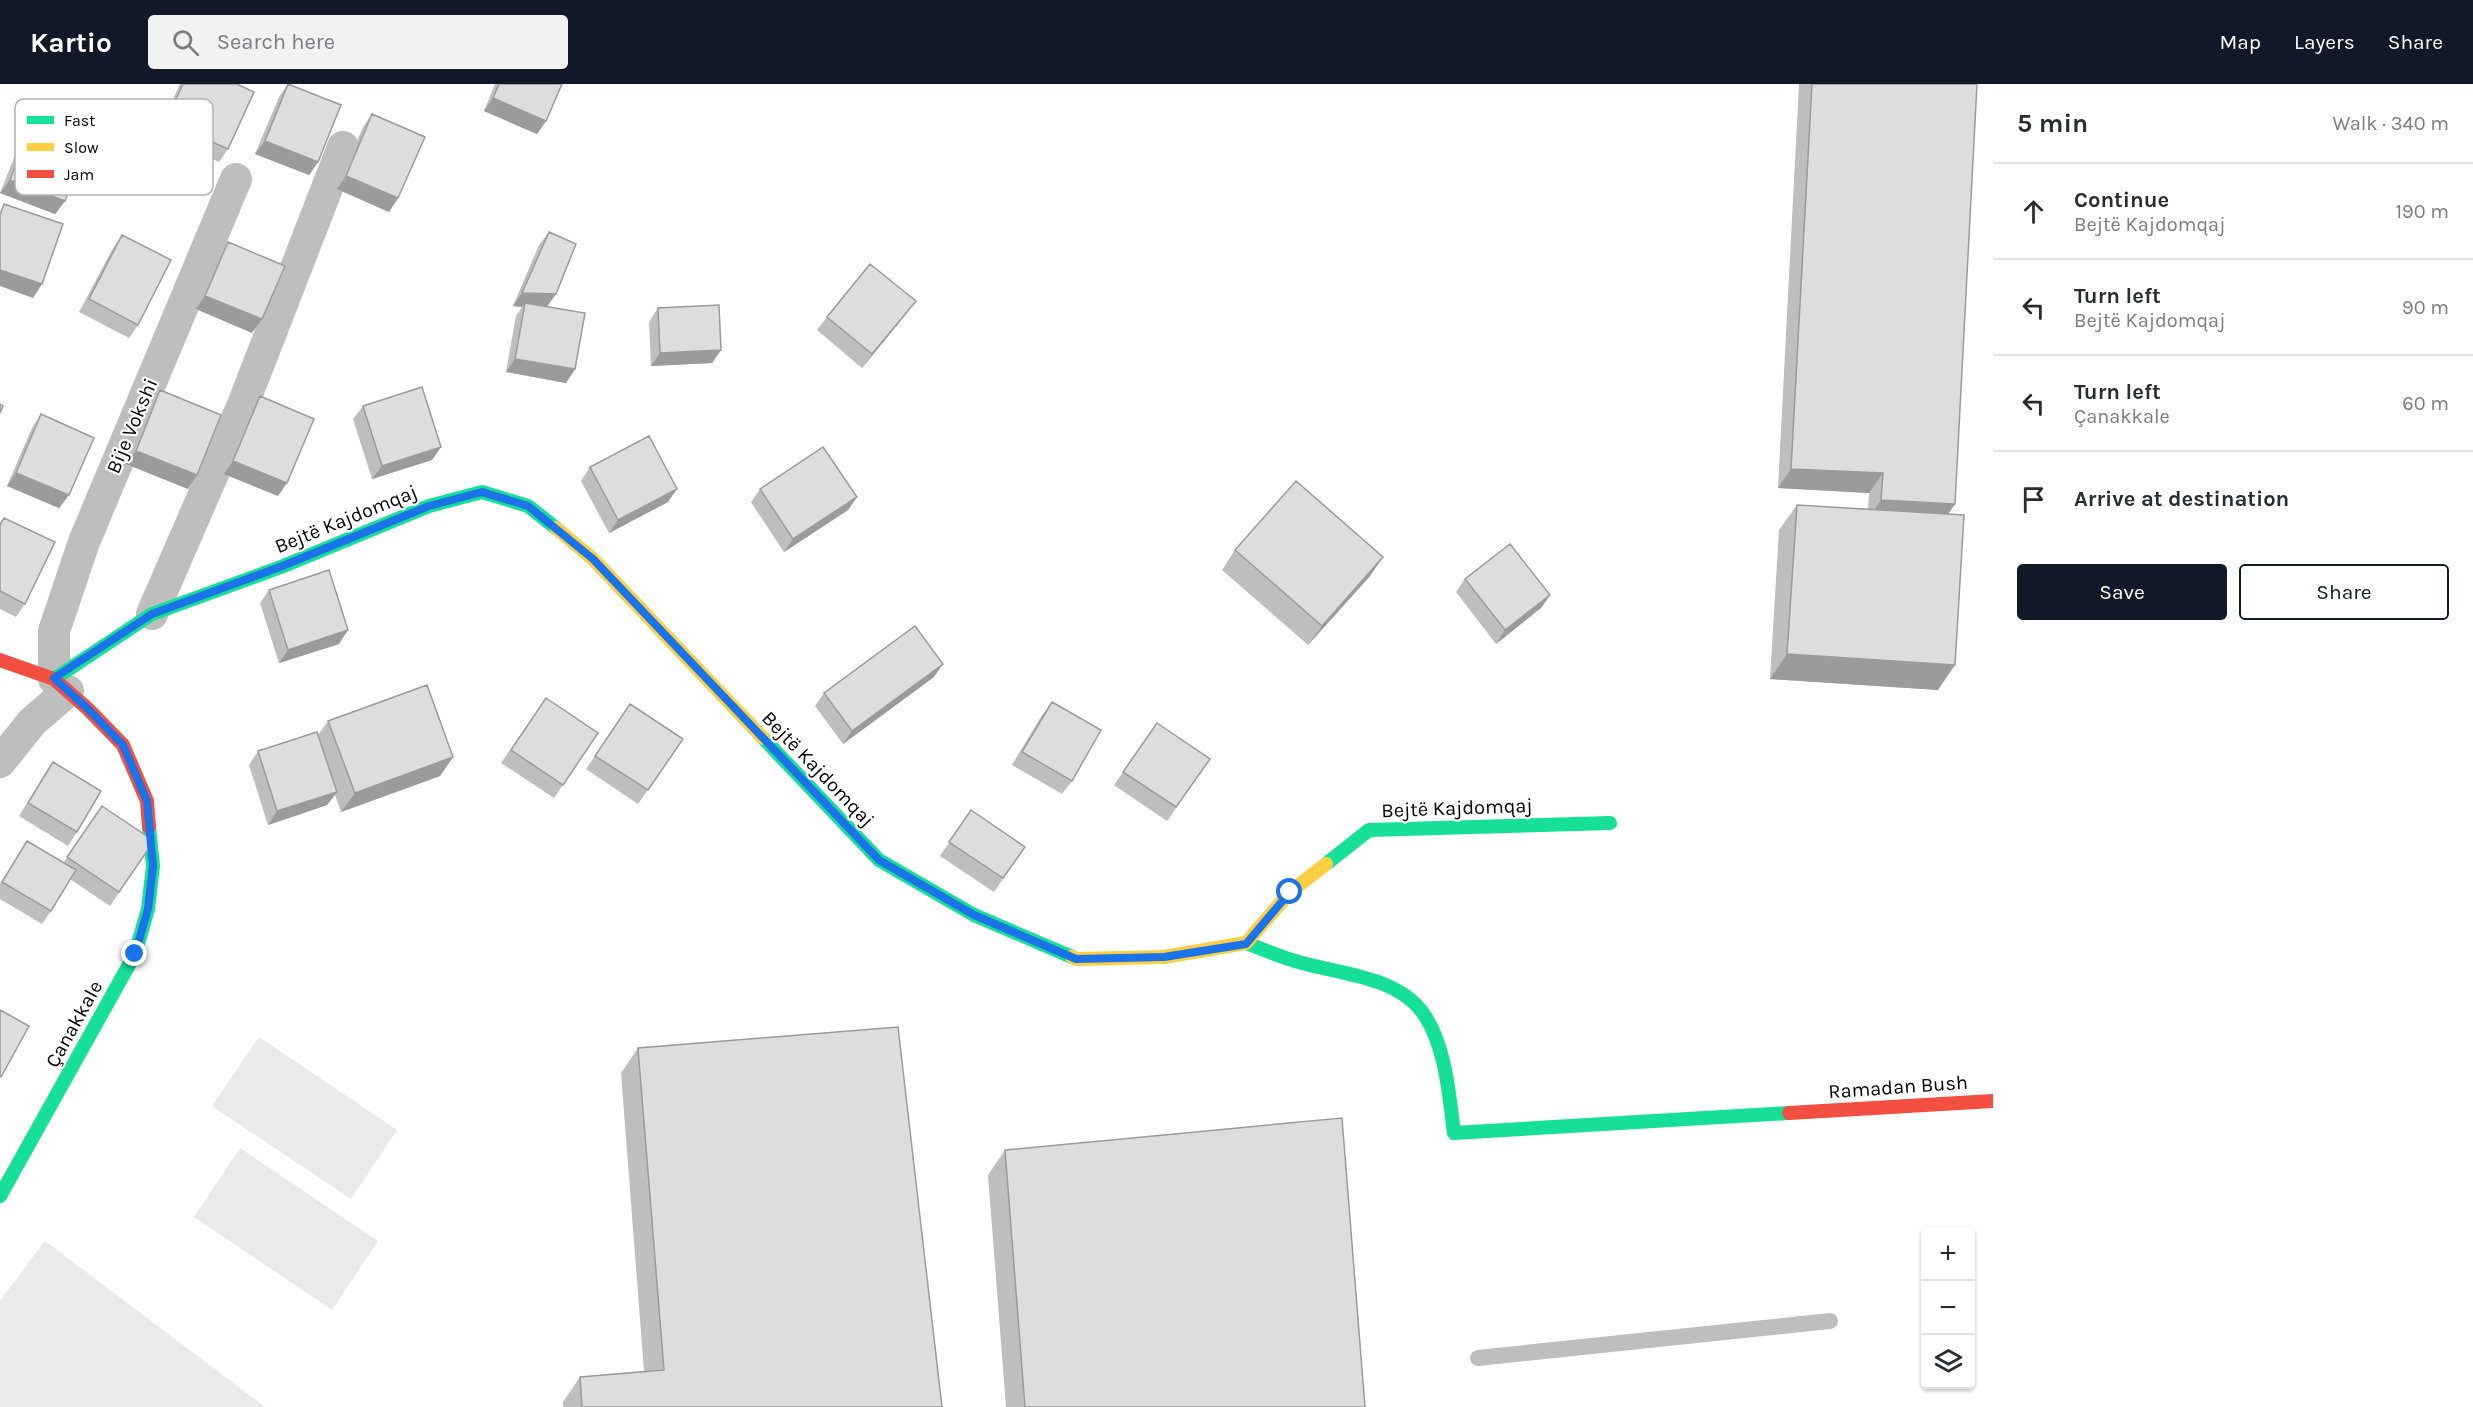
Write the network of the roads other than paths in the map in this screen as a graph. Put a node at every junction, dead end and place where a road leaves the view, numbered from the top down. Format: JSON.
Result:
{"nodes":[{"id":1,"x":343,"y":147,"type":"dead end"},
{"id":2,"x":236,"y":180,"type":"dead end"},
{"id":3,"x":152,"y":614,"type":"junction"},
{"id":4,"x":0,"y":660,"type":"edge"},
{"id":5,"x":61,"y":685,"type":"junction"},
{"id":6,"x":0,"y":762,"type":"edge"},
{"id":7,"x":1610,"y":823,"type":"dead end"},
{"id":8,"x":1246,"y":944,"type":"junction"},
{"id":9,"x":1993,"y":1101,"type":"edge"},
{"id":10,"x":0,"y":1196,"type":"edge"},
{"id":11,"x":1830,"y":1321,"type":"dead end"},
{"id":12,"x":1478,"y":1358,"type":"dead end"}],
"edges":[{"from":1,"to":3,"type":"street"},
{"from":2,"to":5,"type":"street","name":"Bije Vokshi"},
{"from":3,"to":5,"type":"street","name":"Bejtë Kajdomqaj"},
{"from":3,"to":8,"type":"street","name":"Bejtë Kajdomqaj"},
{"from":4,"to":5,"type":"street"},
{"from":5,"to":6,"type":"street"},
{"from":5,"to":10,"type":"street","name":"Çanakkale"},
{"from":7,"to":8,"type":"street","name":"Bejtë Kajdomqaj"},
{"from":8,"to":9,"type":"street","name":"Ramadan Bush"},
{"from":11,"to":12,"type":"lane"}]}
